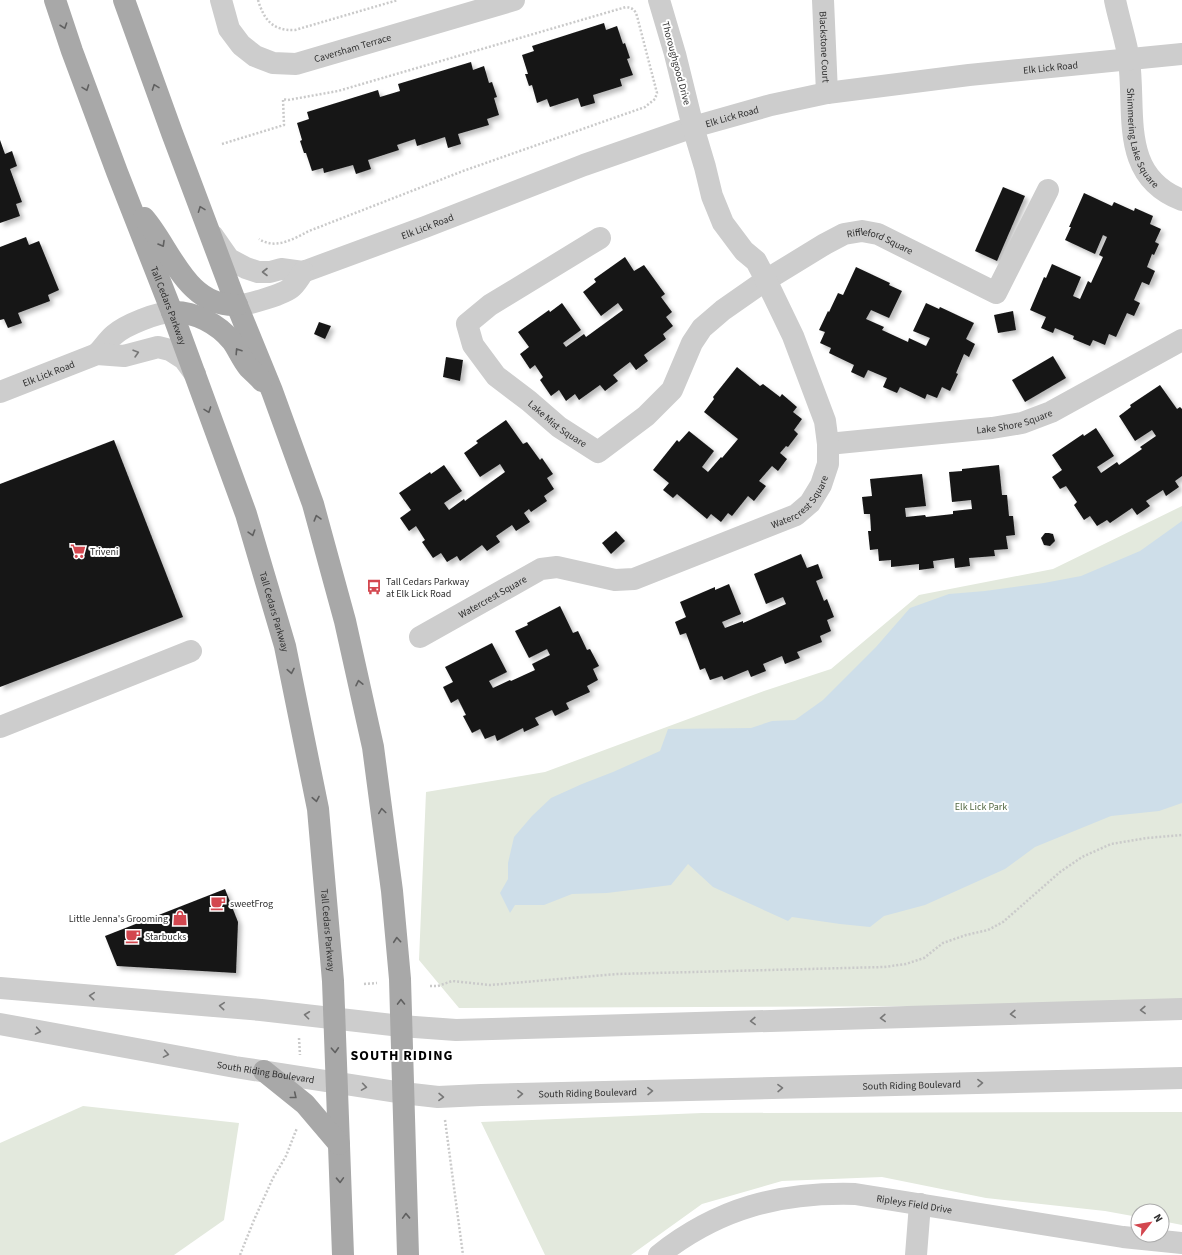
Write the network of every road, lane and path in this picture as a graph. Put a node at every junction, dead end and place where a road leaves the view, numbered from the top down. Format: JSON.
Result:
{"nodes":[{"id":1,"x":55,"y":0,"type":"edge"},
{"id":2,"x":124,"y":0,"type":"edge"},
{"id":3,"x":221,"y":0,"type":"edge"},
{"id":4,"x":258,"y":0,"type":"edge"},
{"id":5,"x":398,"y":0,"type":"edge"},
{"id":6,"x":514,"y":0,"type":"edge"},
{"id":7,"x":659,"y":0,"type":"edge"},
{"id":8,"x":823,"y":0,"type":"edge"},
{"id":9,"x":1115,"y":0,"type":"edge"},
{"id":10,"x":1182,"y":54,"type":"edge"},
{"id":11,"x":1129,"y":59,"type":"junction"},
{"id":12,"x":827,"y":93,"type":"junction"},
{"id":13,"x":693,"y":127,"type":"junction"},
{"id":14,"x":222,"y":144,"type":"dead end"},
{"id":15,"x":1048,"y":190,"type":"dead end"},
{"id":16,"x":1182,"y":200,"type":"edge"},
{"id":17,"x":129,"y":203,"type":"junction"},
{"id":18,"x":209,"y":230,"type":"junction"},
{"id":19,"x":600,"y":238,"type":"dead end"},
{"id":20,"x":258,"y":239,"type":"dead end"},
{"id":21,"x":303,"y":272,"type":"junction"},
{"id":22,"x":766,"y":280,"type":"junction"},
{"id":23,"x":237,"y":305,"type":"junction"},
{"id":24,"x":172,"y":312,"type":"junction"},
{"id":25,"x":1182,"y":340,"type":"edge"},
{"id":26,"x":97,"y":354,"type":"junction"},
{"id":27,"x":195,"y":374,"type":"junction"},
{"id":28,"x":272,"y":391,"type":"junction"},
{"id":29,"x":0,"y":392,"type":"edge"},
{"id":30,"x":828,"y":444,"type":"junction"},
{"id":31,"x":420,"y":636,"type":"dead end"},
{"id":32,"x":191,"y":651,"type":"dead end"},
{"id":33,"x":0,"y":727,"type":"edge"},
{"id":34,"x":1182,"y":835,"type":"edge"},
{"id":35,"x":378,"y":983,"type":"dead end"},
{"id":36,"x":364,"y":984,"type":"dead end"},
{"id":37,"x":430,"y":986,"type":"dead end"},
{"id":38,"x":0,"y":988,"type":"edge"},
{"id":39,"x":1182,"y":1009,"type":"edge"},
{"id":40,"x":334,"y":1018,"type":"junction"},
{"id":41,"x":0,"y":1024,"type":"edge"},
{"id":42,"x":401,"y":1026,"type":"junction"},
{"id":43,"x":299,"y":1035,"type":"dead end"},
{"id":44,"x":300,"y":1056,"type":"dead end"},
{"id":45,"x":264,"y":1072,"type":"junction"},
{"id":46,"x":1182,"y":1078,"type":"edge"},
{"id":47,"x":337,"y":1083,"type":"junction"},
{"id":48,"x":403,"y":1093,"type":"junction"},
{"id":49,"x":445,"y":1120,"type":"dead end"},
{"id":50,"x":298,"y":1127,"type":"dead end"},
{"id":51,"x":339,"y":1144,"type":"junction"},
{"id":52,"x":920,"y":1204,"type":"junction"},
{"id":53,"x":1182,"y":1243,"type":"edge"},
{"id":54,"x":240,"y":1255,"type":"edge"},
{"id":55,"x":343,"y":1255,"type":"edge"},
{"id":56,"x":408,"y":1255,"type":"edge"},
{"id":57,"x":463,"y":1255,"type":"edge"},
{"id":58,"x":659,"y":1255,"type":"edge"},
{"id":59,"x":916,"y":1255,"type":"edge"}],
"edges":[{"from":1,"to":17,"type":"main road","name":"Tall Cedars Parkway","one_way":true},
{"from":18,"to":2,"type":"main road","one_way":true},
{"from":3,"to":6,"type":"street","name":"Caversham Terrace"},
{"from":4,"to":5,"type":"path"},
{"from":7,"to":13,"type":"street","name":"Thoroughgood Drive"},
{"from":8,"to":12,"type":"street","name":"Blackstone Court"},
{"from":9,"to":11,"type":"street","name":"Shimmering Lake Square"},
{"from":10,"to":11,"type":"street","name":"Elk Lick Road"},
{"from":11,"to":12,"type":"street","name":"Elk Lick Road"},
{"from":11,"to":16,"type":"street","name":"Shimmering Lake Square"},
{"from":12,"to":13,"type":"street","name":"Elk Lick Road"},
{"from":13,"to":21,"type":"street","name":"Elk Lick Road"},
{"from":13,"to":22,"type":"street","name":"Watercrest Square"},
{"from":14,"to":20,"type":"path"},
{"from":15,"to":22,"type":"street","name":"Riffleford Square"},
{"from":17,"to":23,"type":"main road","one_way":true},
{"from":17,"to":24,"type":"main road","name":"Tall Cedars Parkway"},
{"from":21,"to":18,"type":"street","name":"Elk Lick Road","one_way":true},
{"from":18,"to":23,"type":"main road"},
{"from":19,"to":22,"type":"street","name":"Lake Mist Square"},
{"from":21,"to":23,"type":"street"},
{"from":22,"to":30,"type":"street","name":"Watercrest Square"},
{"from":23,"to":28,"type":"main road"},
{"from":24,"to":26,"type":"street","name":"Elk Lick Road"},
{"from":24,"to":27,"type":"main road","name":"Tall Cedars Parkway"},
{"from":28,"to":24,"type":"main road","one_way":true},
{"from":25,"to":30,"type":"street","name":"Lake Shore Square"},
{"from":26,"to":27,"type":"street","name":"Elk Lick Road","one_way":true},
{"from":26,"to":29,"type":"street","name":"Elk Lick Road"},
{"from":27,"to":40,"type":"main road","name":"Tall Cedars Parkway","one_way":true},
{"from":42,"to":28,"type":"main road","one_way":true},
{"from":30,"to":31,"type":"street","name":"Watercrest Square"},
{"from":32,"to":33,"type":"street"},
{"from":34,"to":37,"type":"path"},
{"from":35,"to":36,"type":"path"},
{"from":40,"to":38,"type":"street","one_way":true},
{"from":39,"to":42,"type":"street","one_way":true},
{"from":40,"to":42,"type":"street"},
{"from":40,"to":47,"type":"main road","name":"Tall Cedars Parkway","one_way":true},
{"from":41,"to":45,"type":"street","name":"South Riding Boulevard","one_way":true},
{"from":42,"to":48,"type":"main road"},
{"from":43,"to":44,"type":"path"},
{"from":45,"to":47,"type":"street","name":"South Riding Boulevard"},
{"from":45,"to":51,"type":"main road","one_way":true},
{"from":48,"to":46,"type":"street","name":"South Riding Boulevard","one_way":true},
{"from":47,"to":48,"type":"street","name":"South Riding Boulevard","one_way":true},
{"from":47,"to":51,"type":"main road","name":"Tall Cedars Parkway"},
{"from":56,"to":48,"type":"main road","one_way":true},
{"from":49,"to":57,"type":"path"},
{"from":50,"to":54,"type":"path"},
{"from":51,"to":55,"type":"main road","name":"Tall Cedars Parkway","one_way":true},
{"from":52,"to":53,"type":"street","name":"Ripleys Field Drive"},
{"from":52,"to":58,"type":"street","name":"Ripleys Field Drive"},
{"from":52,"to":59,"type":"street"}]}
